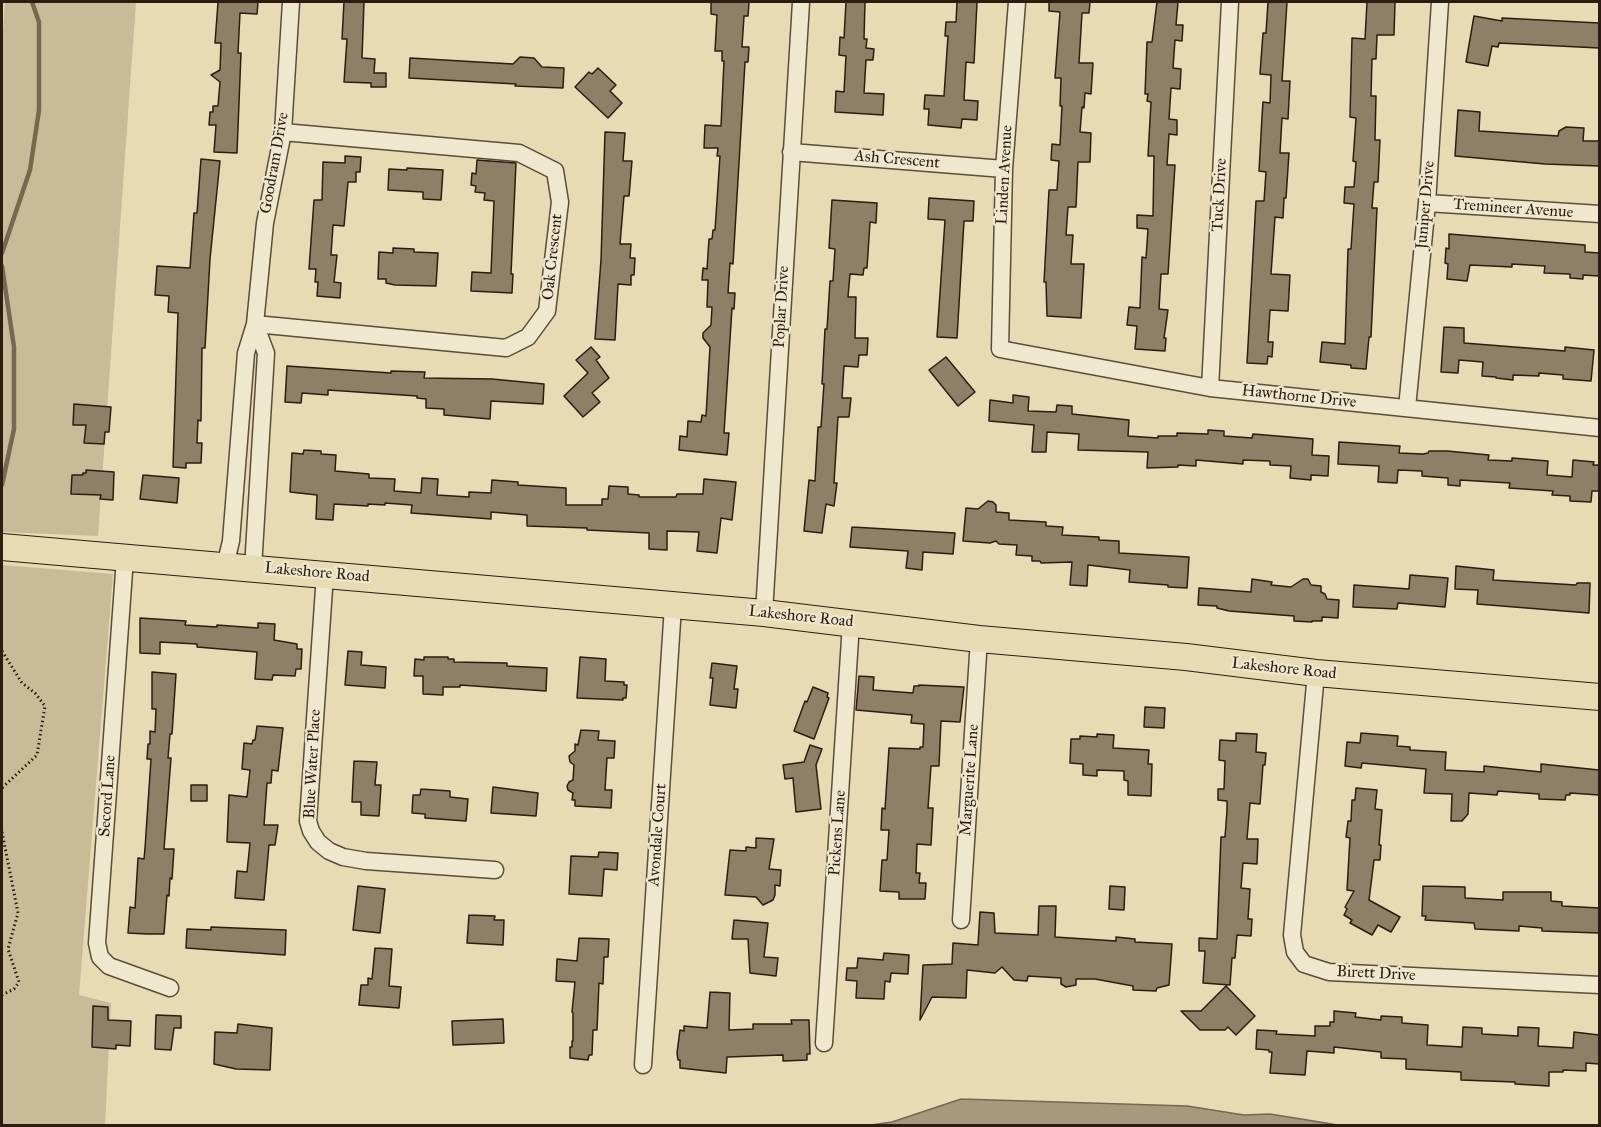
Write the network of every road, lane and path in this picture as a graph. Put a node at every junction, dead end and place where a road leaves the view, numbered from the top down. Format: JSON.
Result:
{"nodes":[{"id":1,"x":291,"y":2,"type":"edge"},
{"id":2,"x":801,"y":2,"type":"edge"},
{"id":3,"x":1017,"y":2,"type":"edge"},
{"id":4,"x":1230,"y":2,"type":"edge"},
{"id":5,"x":1440,"y":2,"type":"edge"},
{"id":6,"x":283,"y":132,"type":"junction"},
{"id":7,"x":791,"y":152,"type":"junction"},
{"id":8,"x":1004,"y":169,"type":"junction"},
{"id":9,"x":1427,"y":203,"type":"junction"},
{"id":10,"x":1599,"y":214,"type":"edge"},
{"id":11,"x":255,"y":324,"type":"junction"},
{"id":12,"x":1000,"y":350,"type":"joint"},
{"id":13,"x":1210,"y":388,"type":"junction"},
{"id":14,"x":1407,"y":408,"type":"junction"},
{"id":15,"x":1599,"y":428,"type":"edge"},
{"id":16,"x":2,"y":546,"type":"edge"},
{"id":17,"x":125,"y":558,"type":"junction"},
{"id":18,"x":225,"y":566,"type":"junction"},
{"id":19,"x":254,"y":568,"type":"junction"},
{"id":20,"x":325,"y":574,"type":"junction"},
{"id":21,"x":673,"y":606,"type":"junction"},
{"id":22,"x":765,"y":613,"type":"junction"},
{"id":23,"x":851,"y":623,"type":"junction"},
{"id":24,"x":979,"y":639,"type":"junction"},
{"id":25,"x":2,"y":651,"type":"edge"},
{"id":26,"x":1316,"y":673,"type":"junction"},
{"id":27,"x":1599,"y":697,"type":"edge"},
{"id":28,"x":2,"y":788,"type":"edge"},
{"id":29,"x":2,"y":832,"type":"edge"},
{"id":30,"x":495,"y":870,"type":"dead end"},
{"id":31,"x":961,"y":920,"type":"dead end"},
{"id":32,"x":1599,"y":985,"type":"edge"},
{"id":33,"x":170,"y":988,"type":"dead end"},
{"id":34,"x":2,"y":995,"type":"edge"},
{"id":35,"x":824,"y":1043,"type":"dead end"},
{"id":36,"x":643,"y":1065,"type":"dead end"}],
"edges":[{"from":1,"to":6,"type":"street","name":"Goodram Drive"},
{"from":2,"to":7,"type":"street","name":"Poplar Drive"},
{"from":3,"to":8,"type":"street","name":"Linden Avenue"},
{"from":4,"to":13,"type":"street","name":"Tuck Drive"},
{"from":5,"to":9,"type":"street","name":"Juniper Drive"},
{"from":6,"to":11,"type":"street","name":"Goodram Drive"},
{"from":6,"to":11,"type":"street","name":"Oak Crescent"},
{"from":7,"to":8,"type":"street","name":"Ash Crescent"},
{"from":7,"to":22,"type":"street","name":"Poplar Drive"},
{"from":8,"to":12,"type":"street","name":"Linden Avenue"},
{"from":9,"to":10,"type":"street","name":"Tremineer Avenue"},
{"from":9,"to":14,"type":"street","name":"Juniper Drive"},
{"from":11,"to":18,"type":"street","name":"Goodram Drive"},
{"from":11,"to":19,"type":"street","name":"Goodram Drive"},
{"from":12,"to":13,"type":"street","name":"Hawthorne Drive"},
{"from":13,"to":14,"type":"street","name":"Hawthorne Drive"},
{"from":14,"to":15,"type":"street","name":"Hawthorne Drive"},
{"from":16,"to":17,"type":"main road","name":"Lakeshore Road"},
{"from":17,"to":18,"type":"main road","name":"Lakeshore Road"},
{"from":17,"to":33,"type":"street","name":"Secord Lane"},
{"from":18,"to":19,"type":"main road","name":"Lakeshore Road"},
{"from":19,"to":20,"type":"main road","name":"Lakeshore Road"},
{"from":20,"to":21,"type":"main road","name":"Lakeshore Road"},
{"from":20,"to":30,"type":"street","name":"Blue Water Place"},
{"from":21,"to":22,"type":"main road","name":"Lakeshore Road"},
{"from":21,"to":36,"type":"street","name":"Avondale Court"},
{"from":22,"to":23,"type":"main road","name":"Lakeshore Road"},
{"from":23,"to":24,"type":"main road","name":"Lakeshore Road"},
{"from":23,"to":35,"type":"street","name":"Pickens Lane"},
{"from":24,"to":26,"type":"main road","name":"Lakeshore Road"},
{"from":24,"to":31,"type":"street","name":"Marguerite Lane"},
{"from":25,"to":28,"type":"path"},
{"from":26,"to":27,"type":"main road","name":"Lakeshore Road"},
{"from":26,"to":32,"type":"street","name":"Birett Drive"},
{"from":29,"to":34,"type":"path"}]}
